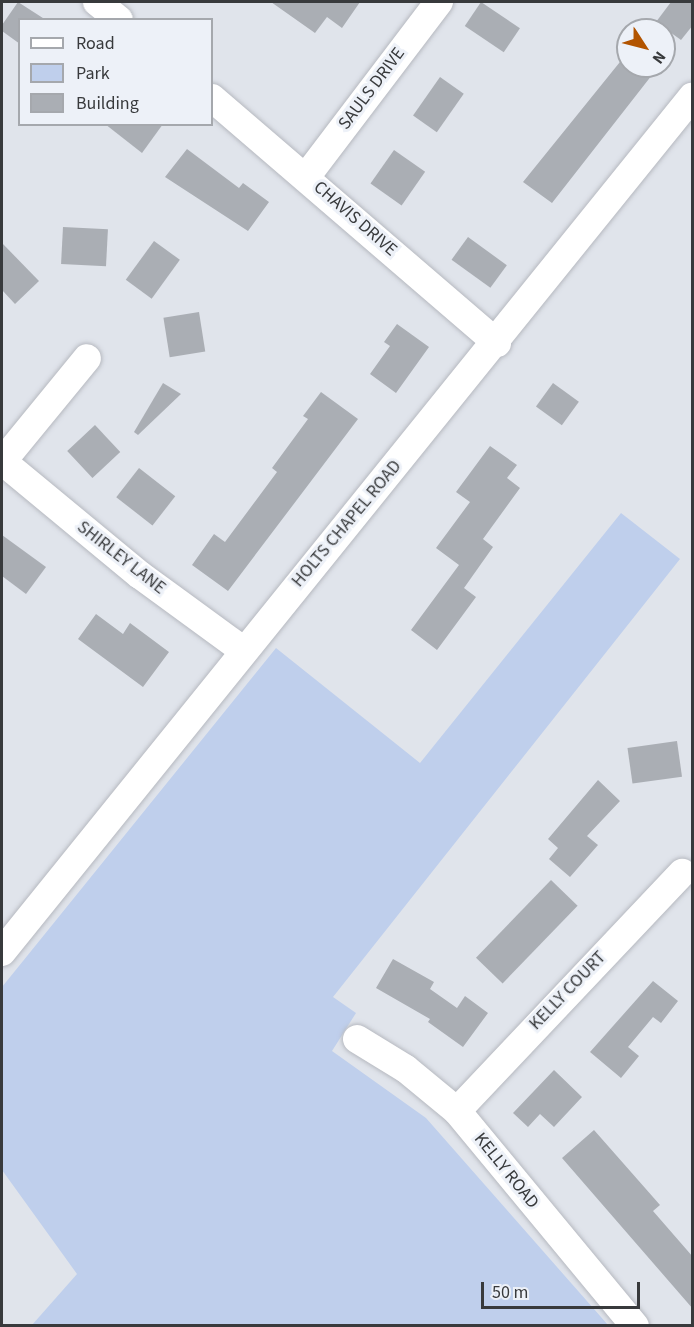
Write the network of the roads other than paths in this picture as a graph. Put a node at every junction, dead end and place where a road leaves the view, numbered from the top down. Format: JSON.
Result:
{"nodes":[{"id":1,"x":439,"y":2,"type":"edge"},
{"id":2,"x":693,"y":97,"type":"edge"},
{"id":3,"x":213,"y":99,"type":"edge"},
{"id":4,"x":306,"y":177,"type":"junction"},
{"id":5,"x":497,"y":343,"type":"junction"},
{"id":6,"x":87,"y":358,"type":"dead end"},
{"id":7,"x":2,"y":462,"type":"edge"},
{"id":8,"x":243,"y":650,"type":"junction"},
{"id":9,"x":682,"y":873,"type":"dead end"},
{"id":10,"x":2,"y":952,"type":"edge"},
{"id":11,"x":357,"y":1039,"type":"dead end"},
{"id":12,"x":457,"y":1111,"type":"junction"},
{"id":13,"x":635,"y":1326,"type":"edge"}],
"edges":[{"from":1,"to":4,"type":"street","name":"SAULS DRIVE"},
{"from":2,"to":5,"type":"street","name":"HOLTS CHAPEL ROAD"},
{"from":3,"to":4,"type":"street","name":"CHAVIS DRIVE"},
{"from":4,"to":5,"type":"street","name":"CHAVIS DRIVE"},
{"from":5,"to":8,"type":"street","name":"HOLTS CHAPEL ROAD"},
{"from":6,"to":7,"type":"street"},
{"from":7,"to":8,"type":"street","name":"SHIRLEY LANE"},
{"from":8,"to":10,"type":"street","name":"HOLTS CHAPEL ROAD"},
{"from":9,"to":12,"type":"street","name":"KELLY COURT"},
{"from":11,"to":12,"type":"street","name":"KELLY ROAD"},
{"from":12,"to":13,"type":"street","name":"KELLY ROAD"}]}
